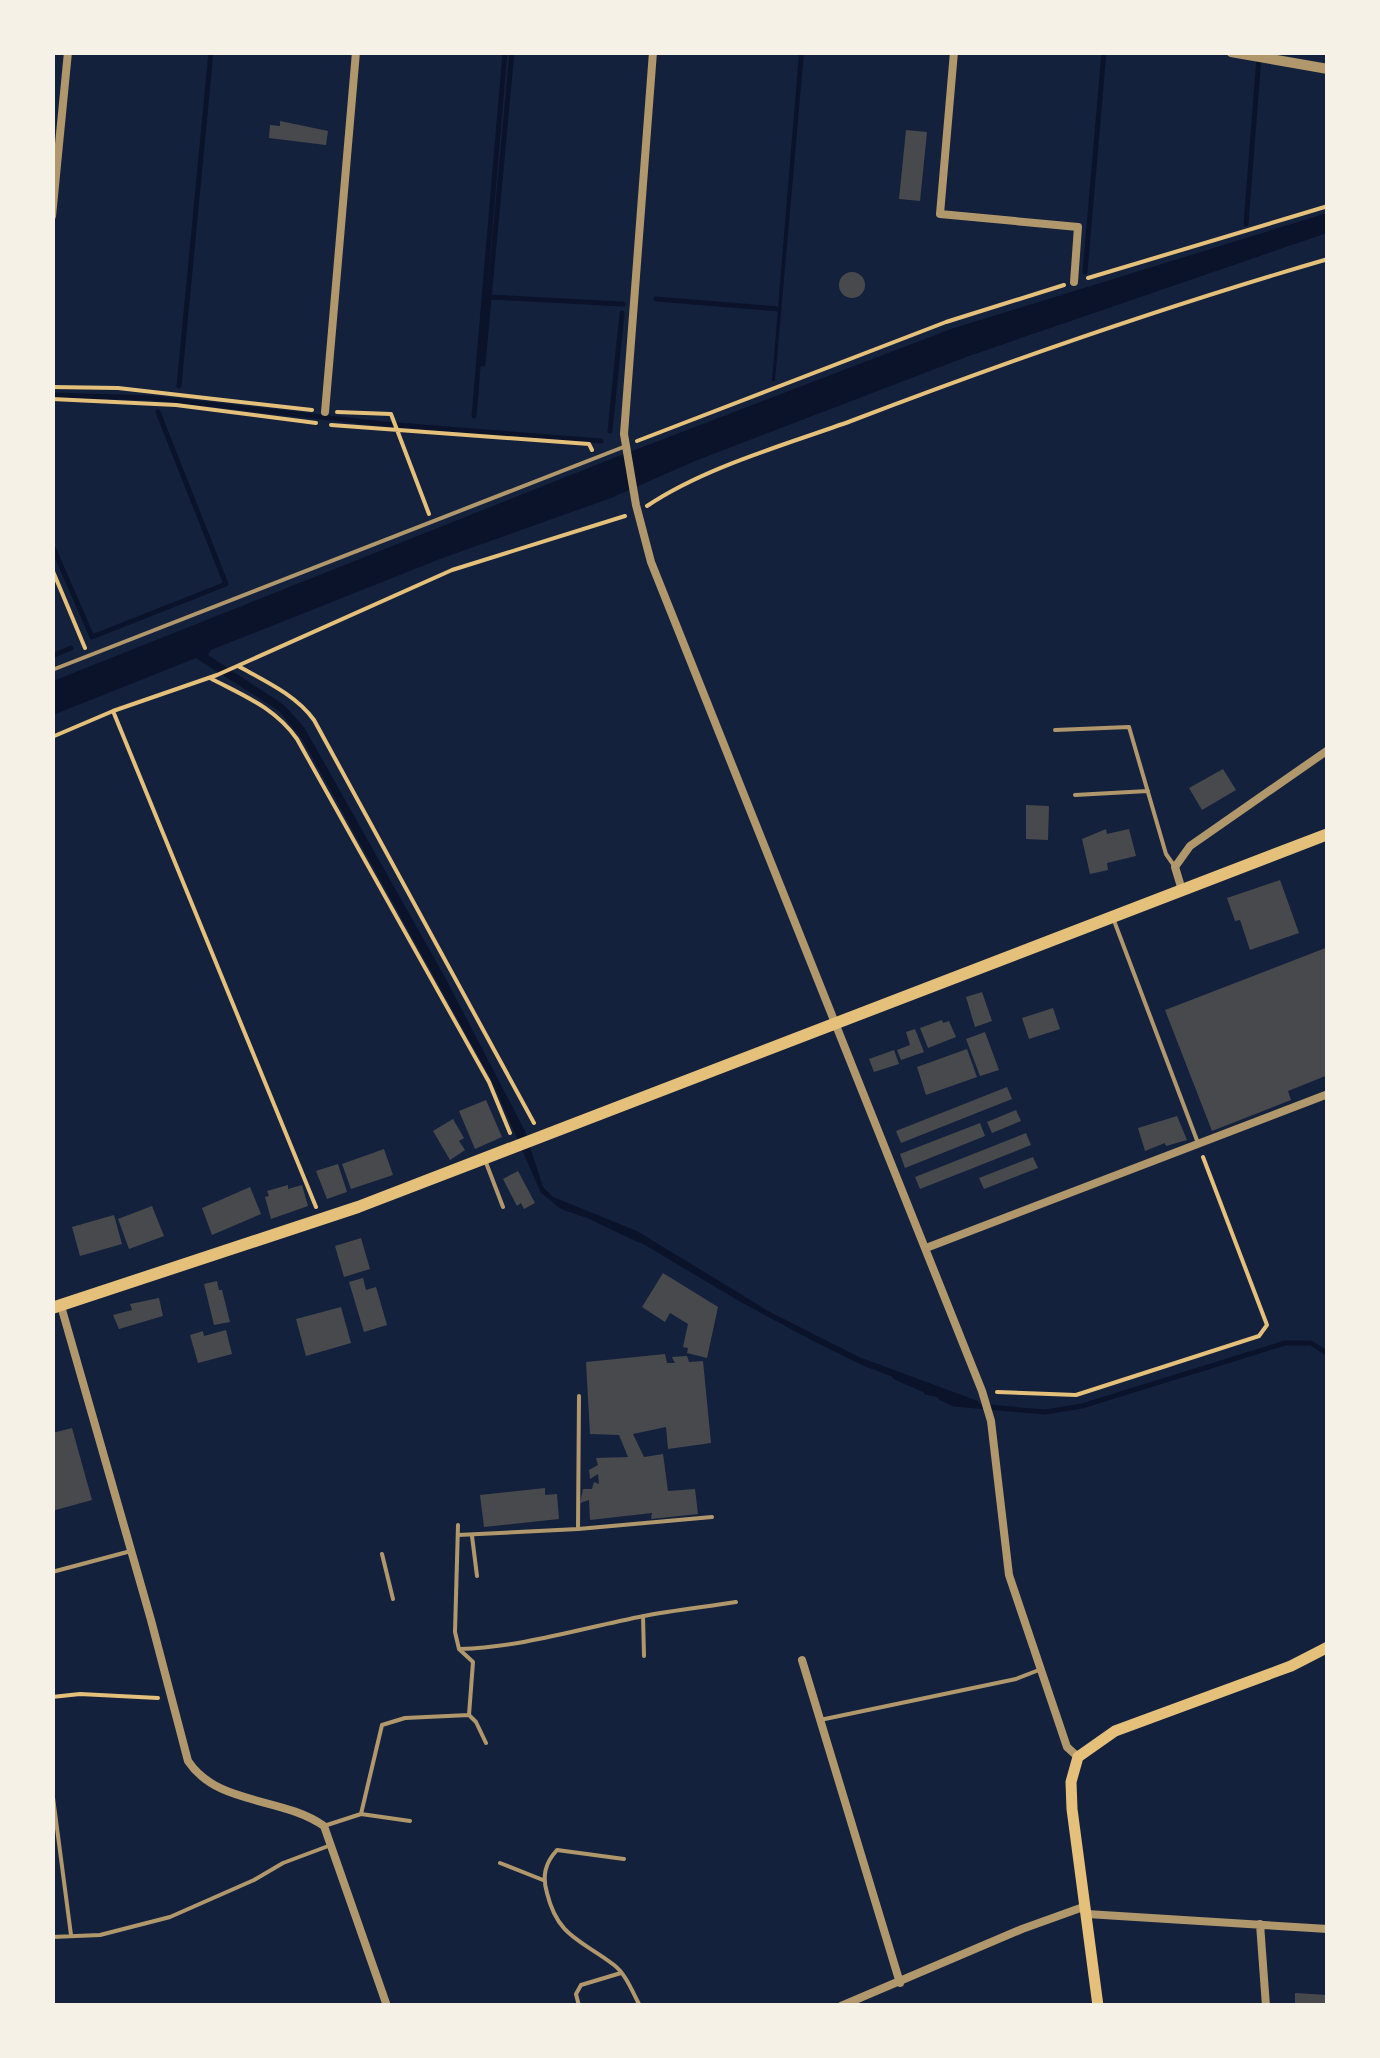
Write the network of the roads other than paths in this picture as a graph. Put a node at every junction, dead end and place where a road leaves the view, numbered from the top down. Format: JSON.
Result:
{"nodes":[{"id":1,"x":68,"y":52,"type":"edge"},
{"id":2,"x":356,"y":52,"type":"edge"},
{"id":3,"x":653,"y":52,"type":"edge"},
{"id":4,"x":954,"y":52,"type":"edge"},
{"id":5,"x":1232,"y":52,"type":"edge"},
{"id":6,"x":1328,"y":69,"type":"edge"},
{"id":7,"x":52,"y":216,"type":"edge"},
{"id":8,"x":1074,"y":282,"type":"road end"},
{"id":9,"x":325,"y":412,"type":"road end"},
{"id":10,"x":626,"y":448,"type":"junction"},
{"id":11,"x":52,"y":670,"type":"edge"},
{"id":12,"x":1055,"y":730,"type":"dead end"},
{"id":13,"x":1328,"y":750,"type":"edge"},
{"id":14,"x":1148,"y":791,"type":"junction"},
{"id":15,"x":1075,"y":795,"type":"dead end"},
{"id":16,"x":1328,"y":834,"type":"edge"},
{"id":17,"x":1175,"y":867,"type":"junction"},
{"id":18,"x":1182,"y":890,"type":"junction"},
{"id":19,"x":1113,"y":917,"type":"junction"},
{"id":20,"x":837,"y":1024,"type":"junction"},
{"id":21,"x":1328,"y":1094,"type":"edge"},
{"id":22,"x":1198,"y":1143,"type":"junction"},
{"id":23,"x":484,"y":1158,"type":"junction"},
{"id":24,"x":503,"y":1207,"type":"dead end"},
{"id":25,"x":926,"y":1248,"type":"junction"},
{"id":26,"x":57,"y":1307,"type":"edge"},
{"id":27,"x":579,"y":1396,"type":"dead end"},
{"id":28,"x":712,"y":1516,"type":"dead end"},
{"id":29,"x":458,"y":1524,"type":"dead end"},
{"id":30,"x":578,"y":1529,"type":"junction"},
{"id":31,"x":471,"y":1534,"type":"junction"},
{"id":32,"x":458,"y":1536,"type":"junction"},
{"id":33,"x":131,"y":1551,"type":"junction"},
{"id":34,"x":382,"y":1554,"type":"dead end"},
{"id":35,"x":52,"y":1572,"type":"edge"},
{"id":36,"x":477,"y":1576,"type":"dead end"},
{"id":37,"x":393,"y":1599,"type":"dead end"},
{"id":38,"x":736,"y":1602,"type":"dead end"},
{"id":39,"x":643,"y":1616,"type":"junction"},
{"id":40,"x":1328,"y":1647,"type":"edge"},
{"id":41,"x":459,"y":1649,"type":"junction"},
{"id":42,"x":644,"y":1656,"type":"dead end"},
{"id":43,"x":802,"y":1660,"type":"dead end"},
{"id":44,"x":1040,"y":1670,"type":"junction"},
{"id":45,"x":469,"y":1715,"type":"junction"},
{"id":46,"x":820,"y":1720,"type":"junction"},
{"id":47,"x":486,"y":1742,"type":"dead end"},
{"id":48,"x":1078,"y":1758,"type":"junction"},
{"id":49,"x":52,"y":1790,"type":"edge"},
{"id":50,"x":361,"y":1814,"type":"junction"},
{"id":51,"x":410,"y":1821,"type":"dead end"},
{"id":52,"x":324,"y":1826,"type":"junction"},
{"id":53,"x":331,"y":1845,"type":"junction"},
{"id":54,"x":624,"y":1859,"type":"dead end"},
{"id":55,"x":500,"y":1862,"type":"dead end"},
{"id":56,"x":543,"y":1880,"type":"junction"},
{"id":57,"x":1086,"y":1910,"type":"junction"},
{"id":58,"x":1260,"y":1924,"type":"junction"},
{"id":59,"x":1328,"y":1929,"type":"edge"},
{"id":60,"x":71,"y":1935,"type":"junction"},
{"id":61,"x":52,"y":1937,"type":"edge"},
{"id":62,"x":620,"y":1973,"type":"junction"},
{"id":63,"x":900,"y":1983,"type":"junction"},
{"id":64,"x":386,"y":2006,"type":"edge"},
{"id":65,"x":579,"y":2006,"type":"edge"},
{"id":66,"x":640,"y":2006,"type":"edge"},
{"id":67,"x":841,"y":2006,"type":"edge"},
{"id":68,"x":1098,"y":2006,"type":"edge"},
{"id":69,"x":1266,"y":2006,"type":"edge"}],
"edges":[{"from":1,"to":7,"type":"street"},
{"from":2,"to":9,"type":"street"},
{"from":3,"to":10,"type":"street"},
{"from":4,"to":8,"type":"street"},
{"from":5,"to":6,"type":"street"},
{"from":10,"to":11,"type":"lane"},
{"from":10,"to":20,"type":"street"},
{"from":12,"to":14,"type":"lane"},
{"from":13,"to":17,"type":"street"},
{"from":14,"to":15,"type":"lane"},
{"from":14,"to":17,"type":"lane"},
{"from":16,"to":18,"type":"highway"},
{"from":17,"to":18,"type":"street"},
{"from":18,"to":19,"type":"highway"},
{"from":19,"to":20,"type":"highway"},
{"from":19,"to":22,"type":"lane"},
{"from":20,"to":23,"type":"highway"},
{"from":20,"to":25,"type":"street"},
{"from":21,"to":22,"type":"street"},
{"from":22,"to":25,"type":"street"},
{"from":23,"to":24,"type":"lane"},
{"from":23,"to":26,"type":"highway"},
{"from":25,"to":44,"type":"street"},
{"from":26,"to":33,"type":"street"},
{"from":27,"to":30,"type":"lane"},
{"from":28,"to":30,"type":"lane"},
{"from":29,"to":32,"type":"lane"},
{"from":30,"to":31,"type":"lane"},
{"from":31,"to":32,"type":"lane"},
{"from":31,"to":36,"type":"lane"},
{"from":32,"to":41,"type":"lane"},
{"from":33,"to":35,"type":"lane"},
{"from":33,"to":52,"type":"street"},
{"from":34,"to":37,"type":"lane"},
{"from":38,"to":39,"type":"lane"},
{"from":39,"to":41,"type":"lane"},
{"from":39,"to":42,"type":"lane"},
{"from":40,"to":48,"type":"main road"},
{"from":41,"to":45,"type":"lane"},
{"from":43,"to":46,"type":"street"},
{"from":44,"to":46,"type":"lane"},
{"from":44,"to":48,"type":"street"},
{"from":45,"to":47,"type":"lane"},
{"from":45,"to":50,"type":"lane"},
{"from":46,"to":63,"type":"street"},
{"from":48,"to":57,"type":"main road"},
{"from":49,"to":60,"type":"lane"},
{"from":50,"to":51,"type":"lane"},
{"from":50,"to":52,"type":"lane"},
{"from":52,"to":53,"type":"street"},
{"from":53,"to":60,"type":"lane"},
{"from":53,"to":64,"type":"street"},
{"from":54,"to":56,"type":"lane"},
{"from":55,"to":56,"type":"lane"},
{"from":56,"to":62,"type":"lane"},
{"from":57,"to":58,"type":"street"},
{"from":57,"to":63,"type":"street"},
{"from":57,"to":68,"type":"main road"},
{"from":58,"to":59,"type":"street"},
{"from":58,"to":69,"type":"street"},
{"from":60,"to":61,"type":"lane"},
{"from":62,"to":65,"type":"lane"},
{"from":62,"to":66,"type":"lane"},
{"from":63,"to":67,"type":"street"}]}
